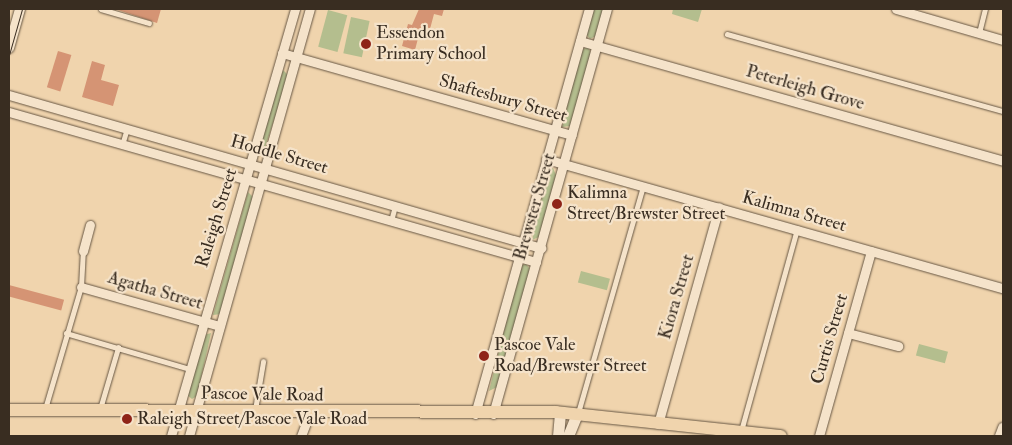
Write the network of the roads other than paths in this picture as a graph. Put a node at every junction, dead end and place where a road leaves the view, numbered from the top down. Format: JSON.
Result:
{"nodes":[{"id":1,"x":20,"y":9,"type":"edge"},
{"id":2,"x":101,"y":9,"type":"edge"},
{"id":3,"x":295,"y":9,"type":"edge"},
{"id":4,"x":310,"y":9,"type":"edge"},
{"id":5,"x":589,"y":9,"type":"edge"},
{"id":6,"x":607,"y":9,"type":"edge"},
{"id":7,"x":896,"y":9,"type":"edge"},
{"id":8,"x":985,"y":9,"type":"edge"},
{"id":9,"x":149,"y":23,"type":"dead end"},
{"id":10,"x":979,"y":33,"type":"junction"},
{"id":11,"x":727,"y":34,"type":"dead end"},
{"id":12,"x":1003,"y":40,"type":"edge"},
{"id":13,"x":580,"y":41,"type":"junction"},
{"id":14,"x":597,"y":45,"type":"junction"},
{"id":15,"x":9,"y":48,"type":"edge"},
{"id":16,"x":282,"y":53,"type":"junction"},
{"id":17,"x":297,"y":57,"type":"junction"},
{"id":18,"x":9,"y":94,"type":"edge"},
{"id":19,"x":1003,"y":111,"type":"edge"},
{"id":20,"x":9,"y":112,"type":"edge"},
{"id":21,"x":127,"y":129,"type":"junction"},
{"id":22,"x":554,"y":130,"type":"junction"},
{"id":23,"x":572,"y":135,"type":"junction"},
{"id":24,"x":122,"y":145,"type":"junction"},
{"id":25,"x":546,"y":158,"type":"junction"},
{"id":26,"x":1003,"y":161,"type":"edge"},
{"id":27,"x":564,"y":163,"type":"junction"},
{"id":28,"x":250,"y":164,"type":"junction"},
{"id":29,"x":265,"y":168,"type":"junction"},
{"id":30,"x":246,"y":179,"type":"junction"},
{"id":31,"x":260,"y":184,"type":"junction"},
{"id":32,"x":643,"y":186,"type":"junction"},
{"id":33,"x":395,"y":206,"type":"junction"},
{"id":34,"x":720,"y":208,"type":"junction"},
{"id":35,"x":390,"y":221,"type":"junction"},
{"id":36,"x":90,"y":225,"type":"dead end"},
{"id":37,"x":797,"y":230,"type":"junction"},
{"id":38,"x":521,"y":242,"type":"junction"},
{"id":39,"x":541,"y":248,"type":"junction"},
{"id":40,"x":83,"y":251,"type":"joint"},
{"id":41,"x":871,"y":251,"type":"junction"},
{"id":42,"x":518,"y":257,"type":"junction"},
{"id":43,"x":536,"y":262,"type":"junction"},
{"id":44,"x":81,"y":287,"type":"junction"},
{"id":45,"x":1003,"y":288,"type":"edge"},
{"id":46,"x":204,"y":322,"type":"junction"},
{"id":47,"x":220,"y":326,"type":"junction"},
{"id":48,"x":66,"y":333,"type":"junction"},
{"id":49,"x":848,"y":333,"type":"junction"},
{"id":50,"x":898,"y":346,"type":"dead end"},
{"id":51,"x":118,"y":348,"type":"junction"},
{"id":52,"x":263,"y":362,"type":"dead end"},
{"id":53,"x":190,"y":368,"type":"junction"},
{"id":54,"x":9,"y":410,"type":"edge"},
{"id":55,"x":45,"y":410,"type":"junction"},
{"id":56,"x":100,"y":411,"type":"junction"},
{"id":57,"x":178,"y":412,"type":"junction"},
{"id":58,"x":196,"y":412,"type":"junction"},
{"id":59,"x":255,"y":412,"type":"junction"},
{"id":60,"x":306,"y":412,"type":"junction"},
{"id":61,"x":476,"y":414,"type":"junction"},
{"id":62,"x":493,"y":414,"type":"junction"},
{"id":63,"x":560,"y":416,"type":"junction"},
{"id":64,"x":576,"y":416,"type":"junction"},
{"id":65,"x":658,"y":424,"type":"junction"},
{"id":66,"x":1003,"y":428,"type":"edge"},
{"id":67,"x":741,"y":432,"type":"junction"},
{"id":68,"x":171,"y":436,"type":"edge"},
{"id":69,"x":189,"y":436,"type":"edge"},
{"id":70,"x":300,"y":436,"type":"edge"},
{"id":71,"x":558,"y":436,"type":"edge"},
{"id":72,"x":568,"y":436,"type":"edge"},
{"id":73,"x":780,"y":436,"type":"edge"},
{"id":74,"x":819,"y":436,"type":"edge"},
{"id":75,"x":1000,"y":436,"type":"edge"}],
"edges":[{"from":1,"to":15,"type":"street"},
{"from":2,"to":9,"type":"lane"},
{"from":3,"to":16,"type":"street","name":"Raleigh Street"},
{"from":4,"to":17,"type":"street","name":"Raleigh Street"},
{"from":5,"to":13,"type":"street","name":"Brewster Street"},
{"from":6,"to":14,"type":"street","name":"Brewster Street"},
{"from":7,"to":10,"type":"street"},
{"from":8,"to":10,"type":"lane"},
{"from":10,"to":12,"type":"street"},
{"from":11,"to":19,"type":"lane"},
{"from":13,"to":14,"type":"street","name":"Peterleigh Grove"},
{"from":13,"to":22,"type":"street","name":"Brewster Street"},
{"from":14,"to":23,"type":"street","name":"Brewster Street"},
{"from":14,"to":26,"type":"street","name":"Peterleigh Grove"},
{"from":16,"to":17,"type":"street","name":"Shaftesbury Street"},
{"from":16,"to":28,"type":"street","name":"Raleigh Street"},
{"from":17,"to":22,"type":"street","name":"Shaftesbury Street"},
{"from":17,"to":29,"type":"street","name":"Raleigh Street"},
{"from":18,"to":21,"type":"street","name":"Hoddle Street"},
{"from":20,"to":24,"type":"street","name":"Hoddle Street"},
{"from":21,"to":24,"type":"lane"},
{"from":21,"to":28,"type":"street","name":"Hoddle Street"},
{"from":22,"to":23,"type":"street","name":"Shaftesbury Street"},
{"from":22,"to":25,"type":"street","name":"Brewster Street"},
{"from":23,"to":27,"type":"street","name":"Brewster Street"},
{"from":24,"to":30,"type":"street","name":"Hoddle Street"},
{"from":25,"to":27,"type":"street","name":"Kalimna Street"},
{"from":25,"to":38,"type":"street","name":"Brewster Street"},
{"from":27,"to":32,"type":"street","name":"Kalimna Street"},
{"from":27,"to":39,"type":"street","name":"Brewster Street"},
{"from":28,"to":29,"type":"street","name":"Hoddle Street"},
{"from":28,"to":30,"type":"street","name":"Raleigh Street"},
{"from":29,"to":31,"type":"street","name":"Raleigh Street"},
{"from":29,"to":33,"type":"street","name":"Hoddle Street"},
{"from":30,"to":31,"type":"street","name":"Hoddle Street"},
{"from":30,"to":46,"type":"street","name":"Raleigh Street"},
{"from":31,"to":35,"type":"street","name":"Hoddle Street"},
{"from":31,"to":47,"type":"street","name":"Raleigh Street"},
{"from":32,"to":34,"type":"street","name":"Kalimna Street"},
{"from":32,"to":64,"type":"lane"},
{"from":33,"to":35,"type":"lane"},
{"from":33,"to":38,"type":"street","name":"Hoddle Street"},
{"from":34,"to":37,"type":"street","name":"Kalimna Street"},
{"from":34,"to":65,"type":"street","name":"Kiora Street"},
{"from":35,"to":42,"type":"street","name":"Hoddle Street"},
{"from":36,"to":40,"type":"street"},
{"from":37,"to":41,"type":"street","name":"Kalimna Street"},
{"from":37,"to":67,"type":"lane"},
{"from":38,"to":39,"type":"street","name":"Hoddle Street"},
{"from":38,"to":42,"type":"street","name":"Brewster Street"},
{"from":39,"to":43,"type":"street","name":"Brewster Street"},
{"from":40,"to":44,"type":"lane"},
{"from":41,"to":45,"type":"street","name":"Kalimna Street"},
{"from":41,"to":49,"type":"street","name":"Curtis Street"},
{"from":42,"to":43,"type":"street","name":"Hoddle Street"},
{"from":42,"to":61,"type":"street","name":"Brewster Street"},
{"from":43,"to":62,"type":"street","name":"Brewster Street"},
{"from":44,"to":46,"type":"street","name":"Agatha Street"},
{"from":44,"to":48,"type":"lane"},
{"from":46,"to":47,"type":"street","name":"Agatha Street"},
{"from":46,"to":53,"type":"street","name":"Raleigh Street"},
{"from":47,"to":58,"type":"street","name":"Raleigh Street"},
{"from":48,"to":51,"type":"lane"},
{"from":48,"to":55,"type":"lane"},
{"from":49,"to":50,"type":"street"},
{"from":49,"to":74,"type":"street","name":"Curtis Street"},
{"from":51,"to":53,"type":"lane"},
{"from":51,"to":56,"type":"lane"},
{"from":52,"to":59,"type":"lane"},
{"from":53,"to":57,"type":"street","name":"Raleigh Street"},
{"from":54,"to":55,"type":"main road","name":"Pascoe Vale Road"},
{"from":55,"to":56,"type":"main road","name":"Pascoe Vale Road"},
{"from":56,"to":57,"type":"main road","name":"Pascoe Vale Road"},
{"from":57,"to":58,"type":"main road","name":"Pascoe Vale Road"},
{"from":57,"to":68,"type":"street","name":"Raleigh Street"},
{"from":58,"to":59,"type":"main road","name":"Pascoe Vale Road"},
{"from":58,"to":69,"type":"street","name":"Raleigh Street"},
{"from":59,"to":60,"type":"main road","name":"Pascoe Vale Road"},
{"from":60,"to":61,"type":"main road","name":"Pascoe Vale Road"},
{"from":60,"to":70,"type":"street"},
{"from":61,"to":62,"type":"main road","name":"Pascoe Vale Road"},
{"from":62,"to":63,"type":"main road","name":"Pascoe Vale Road"},
{"from":63,"to":64,"type":"main road","name":"Pascoe Vale Road"},
{"from":63,"to":71,"type":"main road"},
{"from":64,"to":65,"type":"main road","name":"Pascoe Vale Road"},
{"from":64,"to":72,"type":"main road"},
{"from":65,"to":67,"type":"main road","name":"Pascoe Vale Road"},
{"from":66,"to":75,"type":"street"},
{"from":67,"to":73,"type":"main road","name":"Pascoe Vale Road"}]}
